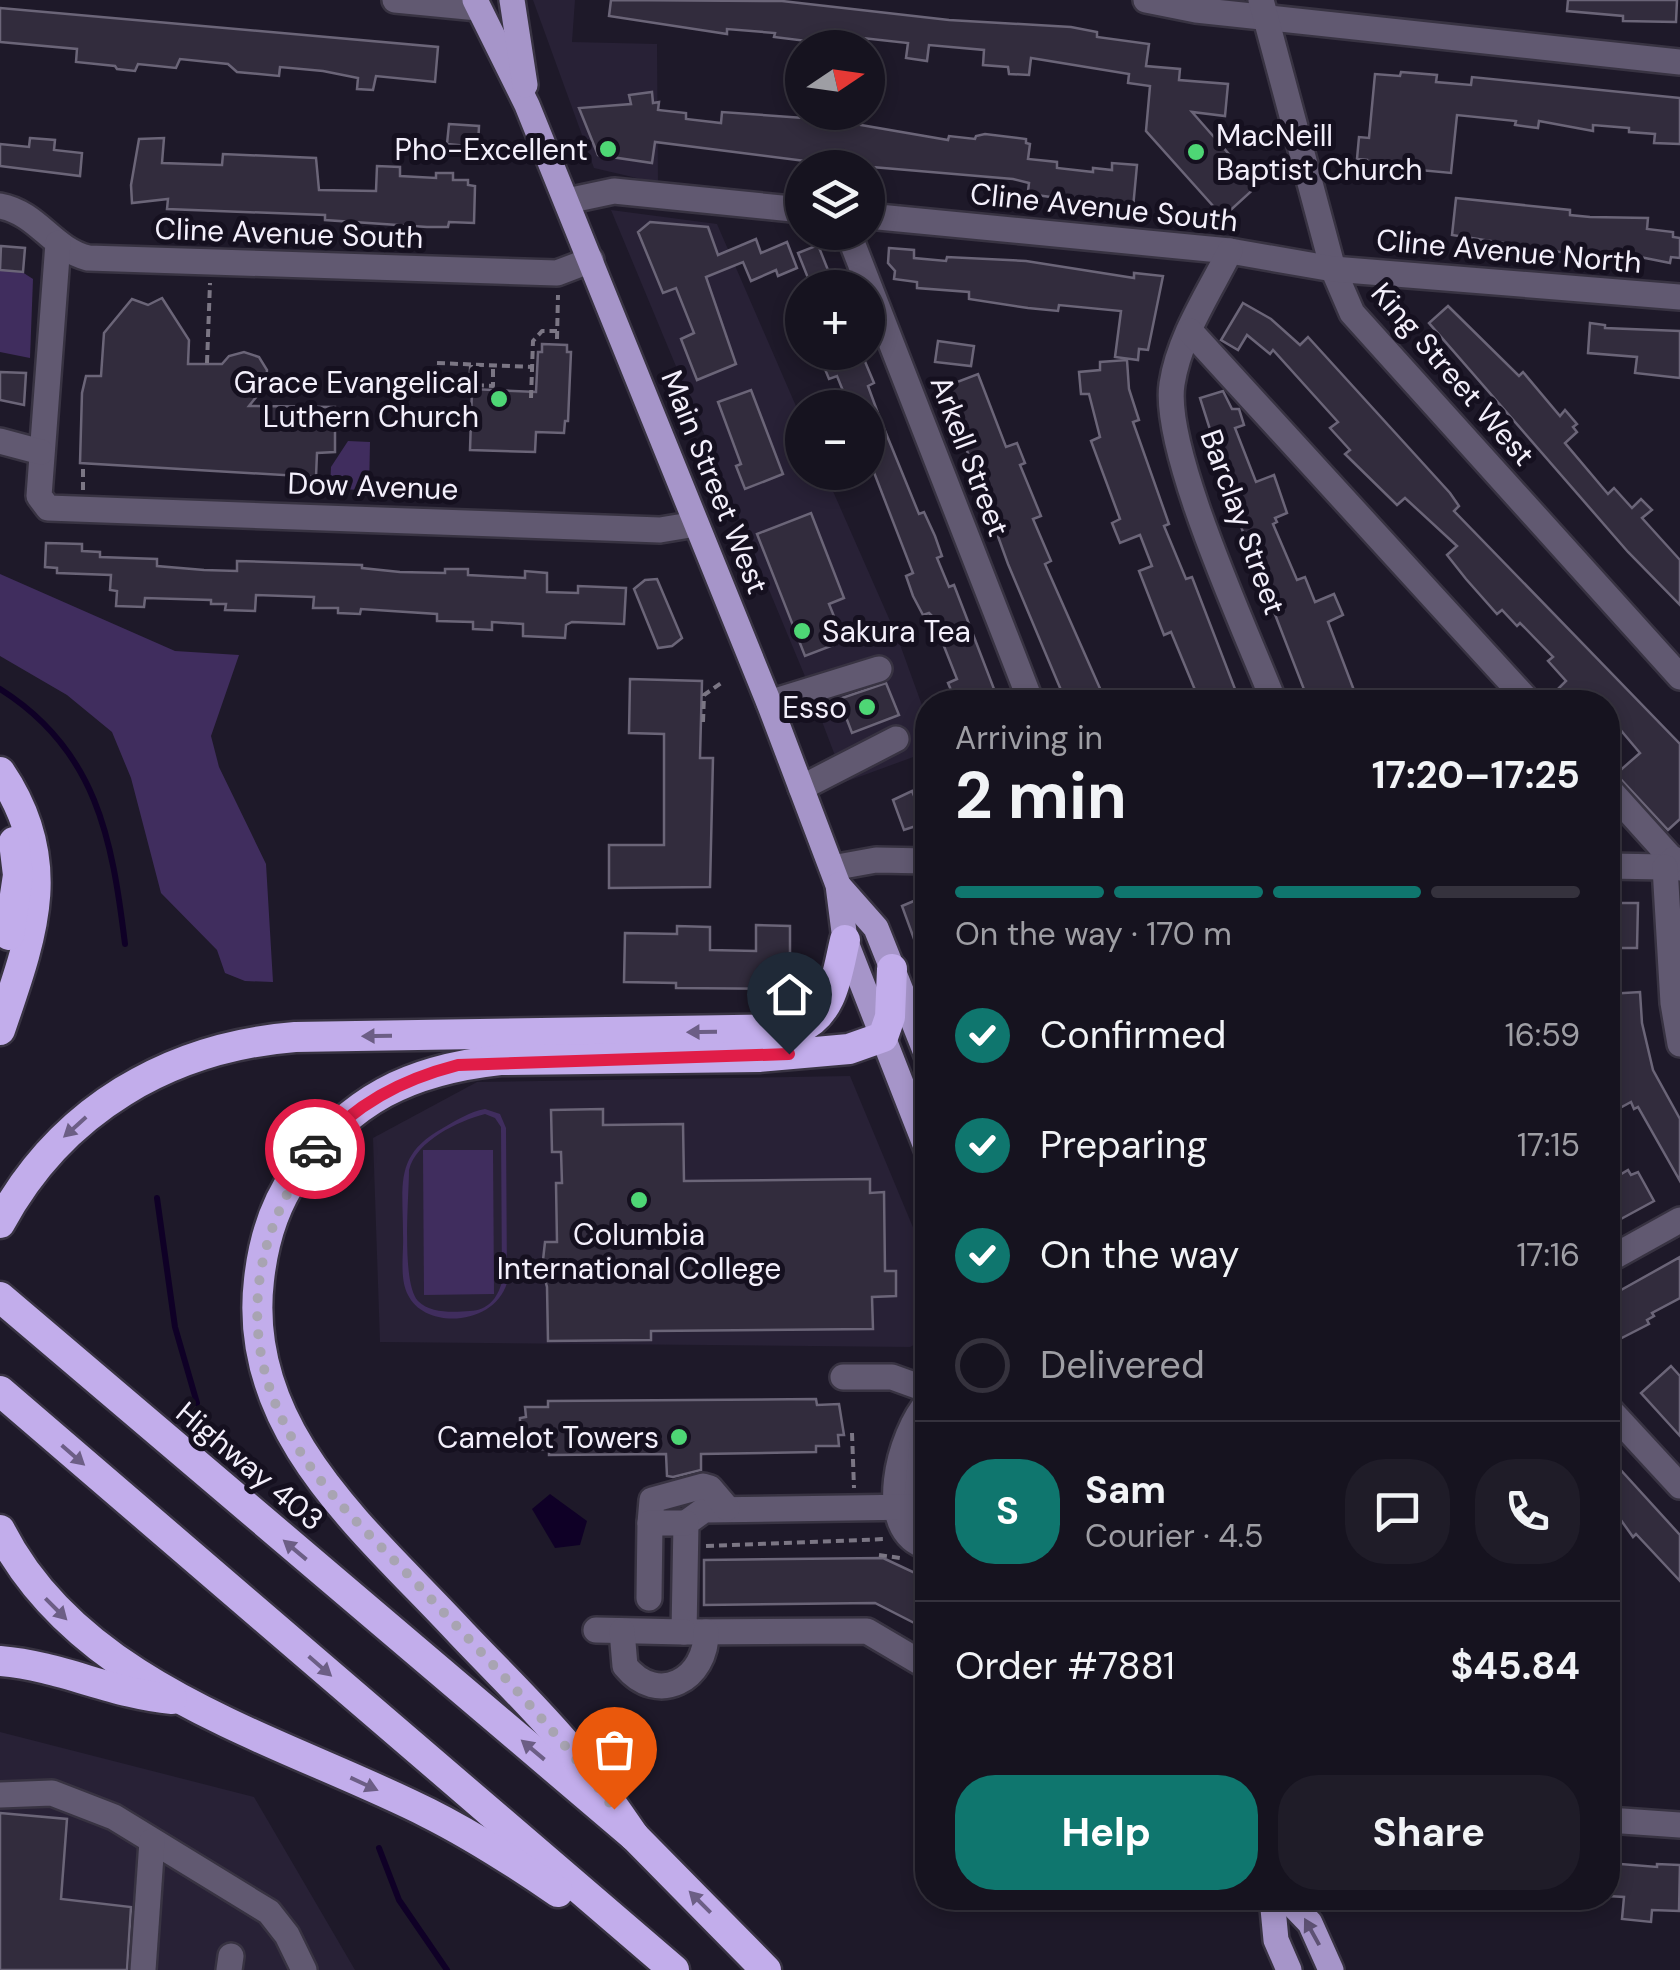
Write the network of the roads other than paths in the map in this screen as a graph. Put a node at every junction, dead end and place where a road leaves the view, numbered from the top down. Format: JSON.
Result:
{"nodes":[{"id":1,"x":395,"y":0,"type":"edge"},
{"id":2,"x":512,"y":0,"type":"edge"},
{"id":3,"x":1146,"y":0,"type":"edge"},
{"id":4,"x":476,"y":4,"type":"edge"},
{"id":5,"x":1263,"y":9,"type":"edge"},
{"id":6,"x":1680,"y":62,"type":"edge"},
{"id":7,"x":528,"y":105,"type":"junction"},
{"id":8,"x":567,"y":201,"type":"junction"},
{"id":9,"x":0,"y":206,"type":"edge"},
{"id":10,"x":785,"y":208,"type":"edge"},
{"id":11,"x":885,"y":218,"type":"edge"},
{"id":12,"x":58,"y":243,"type":"junction"},
{"id":13,"x":855,"y":250,"type":"edge"},
{"id":14,"x":1230,"y":252,"type":"junction"},
{"id":15,"x":590,"y":260,"type":"junction"},
{"id":16,"x":1332,"y":269,"type":"junction"},
{"id":17,"x":1680,"y":297,"type":"edge"},
{"id":18,"x":1190,"y":331,"type":"junction"},
{"id":19,"x":0,"y":441,"type":"edge"},
{"id":20,"x":42,"y":452,"type":"junction"},
{"id":21,"x":696,"y":524,"type":"junction"},
{"id":22,"x":878,"y":669,"type":"dead end"},
{"id":23,"x":1680,"y":677,"type":"edge"},
{"id":24,"x":1026,"y":690,"type":"edge"},
{"id":25,"x":1269,"y":690,"type":"edge"},
{"id":26,"x":1518,"y":690,"type":"edge"},
{"id":27,"x":769,"y":703,"type":"junction"},
{"id":28,"x":896,"y":739,"type":"dead end"},
{"id":29,"x":0,"y":772,"type":"edge"},
{"id":30,"x":801,"y":788,"type":"junction"},
{"id":31,"x":1620,"y":801,"type":"edge"},
{"id":32,"x":0,"y":807,"type":"edge"},
{"id":33,"x":915,"y":860,"type":"edge"},
{"id":34,"x":1674,"y":862,"type":"edge"},
{"id":35,"x":1620,"y":865,"type":"edge"},
{"id":36,"x":835,"y":876,"type":"junction"},
{"id":37,"x":845,"y":940,"type":"junction"},
{"id":38,"x":0,"y":966,"type":"edge"},
{"id":39,"x":892,"y":969,"type":"junction"},
{"id":40,"x":915,"y":1026,"type":"edge"},
{"id":41,"x":0,"y":1030,"type":"edge"},
{"id":42,"x":882,"y":1037,"type":"junction"},
{"id":43,"x":1680,"y":1044,"type":"edge"},
{"id":44,"x":915,"y":1120,"type":"edge"},
{"id":45,"x":1680,"y":1220,"type":"edge"},
{"id":46,"x":0,"y":1223,"type":"edge"},
{"id":47,"x":1620,"y":1253,"type":"edge"},
{"id":48,"x":0,"y":1274,"type":"edge"},
{"id":49,"x":0,"y":1297,"type":"edge"},
{"id":50,"x":843,"y":1378,"type":"dead end"},
{"id":51,"x":94,"y":1381,"type":"junction"},
{"id":52,"x":915,"y":1385,"type":"edge"},
{"id":53,"x":0,"y":1391,"type":"edge"},
{"id":54,"x":915,"y":1418,"type":"edge"},
{"id":55,"x":1620,"y":1421,"type":"edge"},
{"id":56,"x":1680,"y":1486,"type":"edge"},
{"id":57,"x":727,"y":1508,"type":"junction"},
{"id":58,"x":913,"y":1510,"type":"edge"},
{"id":59,"x":650,"y":1523,"type":"junction"},
{"id":60,"x":686,"y":1524,"type":"junction"},
{"id":61,"x":0,"y":1530,"type":"edge"},
{"id":62,"x":649,"y":1598,"type":"dead end"},
{"id":63,"x":596,"y":1630,"type":"dead end"},
{"id":64,"x":622,"y":1630,"type":"junction"},
{"id":65,"x":695,"y":1632,"type":"junction"},
{"id":66,"x":915,"y":1659,"type":"edge"},
{"id":67,"x":0,"y":1661,"type":"edge"},
{"id":68,"x":180,"y":1700,"type":"junction"},
{"id":69,"x":0,"y":1796,"type":"edge"},
{"id":70,"x":1620,"y":1821,"type":"edge"},
{"id":71,"x":1680,"y":1825,"type":"edge"},
{"id":72,"x":634,"y":1836,"type":"junction"},
{"id":73,"x":152,"y":1842,"type":"junction"},
{"id":74,"x":1273,"y":1910,"type":"edge"},
{"id":75,"x":1298,"y":1910,"type":"edge"},
{"id":76,"x":647,"y":1946,"type":"junction"},
{"id":77,"x":142,"y":1970,"type":"edge"},
{"id":78,"x":304,"y":1970,"type":"edge"},
{"id":79,"x":674,"y":1970,"type":"edge"},
{"id":80,"x":766,"y":1970,"type":"edge"},
{"id":81,"x":1290,"y":1970,"type":"edge"},
{"id":82,"x":1330,"y":1970,"type":"edge"}],
"edges":[{"from":1,"to":4,"type":"street"},
{"from":2,"to":7,"type":"main road","name":"Main Street West"},
{"from":3,"to":5,"type":"street"},
{"from":4,"to":7,"type":"main road","name":"Main Street West"},
{"from":5,"to":6,"type":"street"},
{"from":5,"to":16,"type":"street","name":"King Street West"},
{"from":7,"to":8,"type":"main road","name":"Main Street West"},
{"from":8,"to":10,"type":"street"},
{"from":8,"to":15,"type":"main road","name":"Main Street West"},
{"from":9,"to":12,"type":"street","name":"Cline Avenue South"},
{"from":11,"to":14,"type":"street","name":"Cline Avenue South"},
{"from":12,"to":15,"type":"street","name":"Cline Avenue South"},
{"from":12,"to":20,"type":"street"},
{"from":13,"to":24,"type":"street","name":"Arkell Street"},
{"from":14,"to":16,"type":"street","name":"Cline Avenue South"},
{"from":14,"to":18,"type":"street","name":"Barclay Street"},
{"from":15,"to":21,"type":"main road","name":"Main Street West"},
{"from":16,"to":17,"type":"street","name":"Cline Avenue North"},
{"from":16,"to":23,"type":"street","name":"King Street West"},
{"from":18,"to":25,"type":"street","name":"Barclay Street"},
{"from":18,"to":26,"type":"street"},
{"from":19,"to":20,"type":"street"},
{"from":20,"to":21,"type":"street","name":"Dow Avenue"},
{"from":21,"to":27,"type":"main road","name":"Main Street West"},
{"from":22,"to":27,"type":"street"},
{"from":27,"to":30,"type":"main road","name":"Main Street West"},
{"from":28,"to":30,"type":"street"},
{"from":29,"to":41,"type":"highway"},
{"from":30,"to":36,"type":"main road","name":"Main Street West"},
{"from":31,"to":34,"type":"street"},
{"from":32,"to":38,"type":"highway"},
{"from":33,"to":36,"type":"street"},
{"from":34,"to":35,"type":"street"},
{"from":34,"to":43,"type":"street"},
{"from":36,"to":37,"type":"main road","name":"Main Street West"},
{"from":36,"to":39,"type":"main road","name":"Main Street West"},
{"from":37,"to":42,"type":"main road","name":"Main Street West"},
{"from":37,"to":46,"type":"highway","one_way":true},
{"from":39,"to":40,"type":"main road","name":"Main Street West"},
{"from":39,"to":42,"type":"highway"},
{"from":42,"to":44,"type":"main road","name":"Main Street West"},
{"from":42,"to":72,"type":"highway"},
{"from":45,"to":47,"type":"street"},
{"from":48,"to":51,"type":"highway"},
{"from":49,"to":51,"type":"highway","name":"Highway 403"},
{"from":50,"to":52,"type":"street"},
{"from":72,"to":51,"type":"highway","name":"Highway 403","one_way":true},
{"from":53,"to":76,"type":"highway","one_way":true},
{"from":54,"to":58,"type":"street"},
{"from":55,"to":56,"type":"street"},
{"from":57,"to":58,"type":"street"},
{"from":57,"to":59,"type":"street"},
{"from":57,"to":60,"type":"street"},
{"from":59,"to":60,"type":"street"},
{"from":59,"to":62,"type":"street"},
{"from":60,"to":65,"type":"street"},
{"from":61,"to":68,"type":"highway","one_way":true},
{"from":63,"to":64,"type":"street"},
{"from":64,"to":65,"type":"street"},
{"from":64,"to":65,"type":"street"},
{"from":65,"to":66,"type":"street"},
{"from":67,"to":68,"type":"highway"},
{"from":68,"to":76,"type":"highway","one_way":true},
{"from":69,"to":73,"type":"street"},
{"from":70,"to":71,"type":"street"},
{"from":80,"to":72,"type":"highway","name":"Highway 403","one_way":true},
{"from":73,"to":77,"type":"street"},
{"from":73,"to":78,"type":"street"},
{"from":74,"to":81,"type":"main road"},
{"from":82,"to":75,"type":"main road","one_way":true},
{"from":76,"to":79,"type":"highway"}]}
